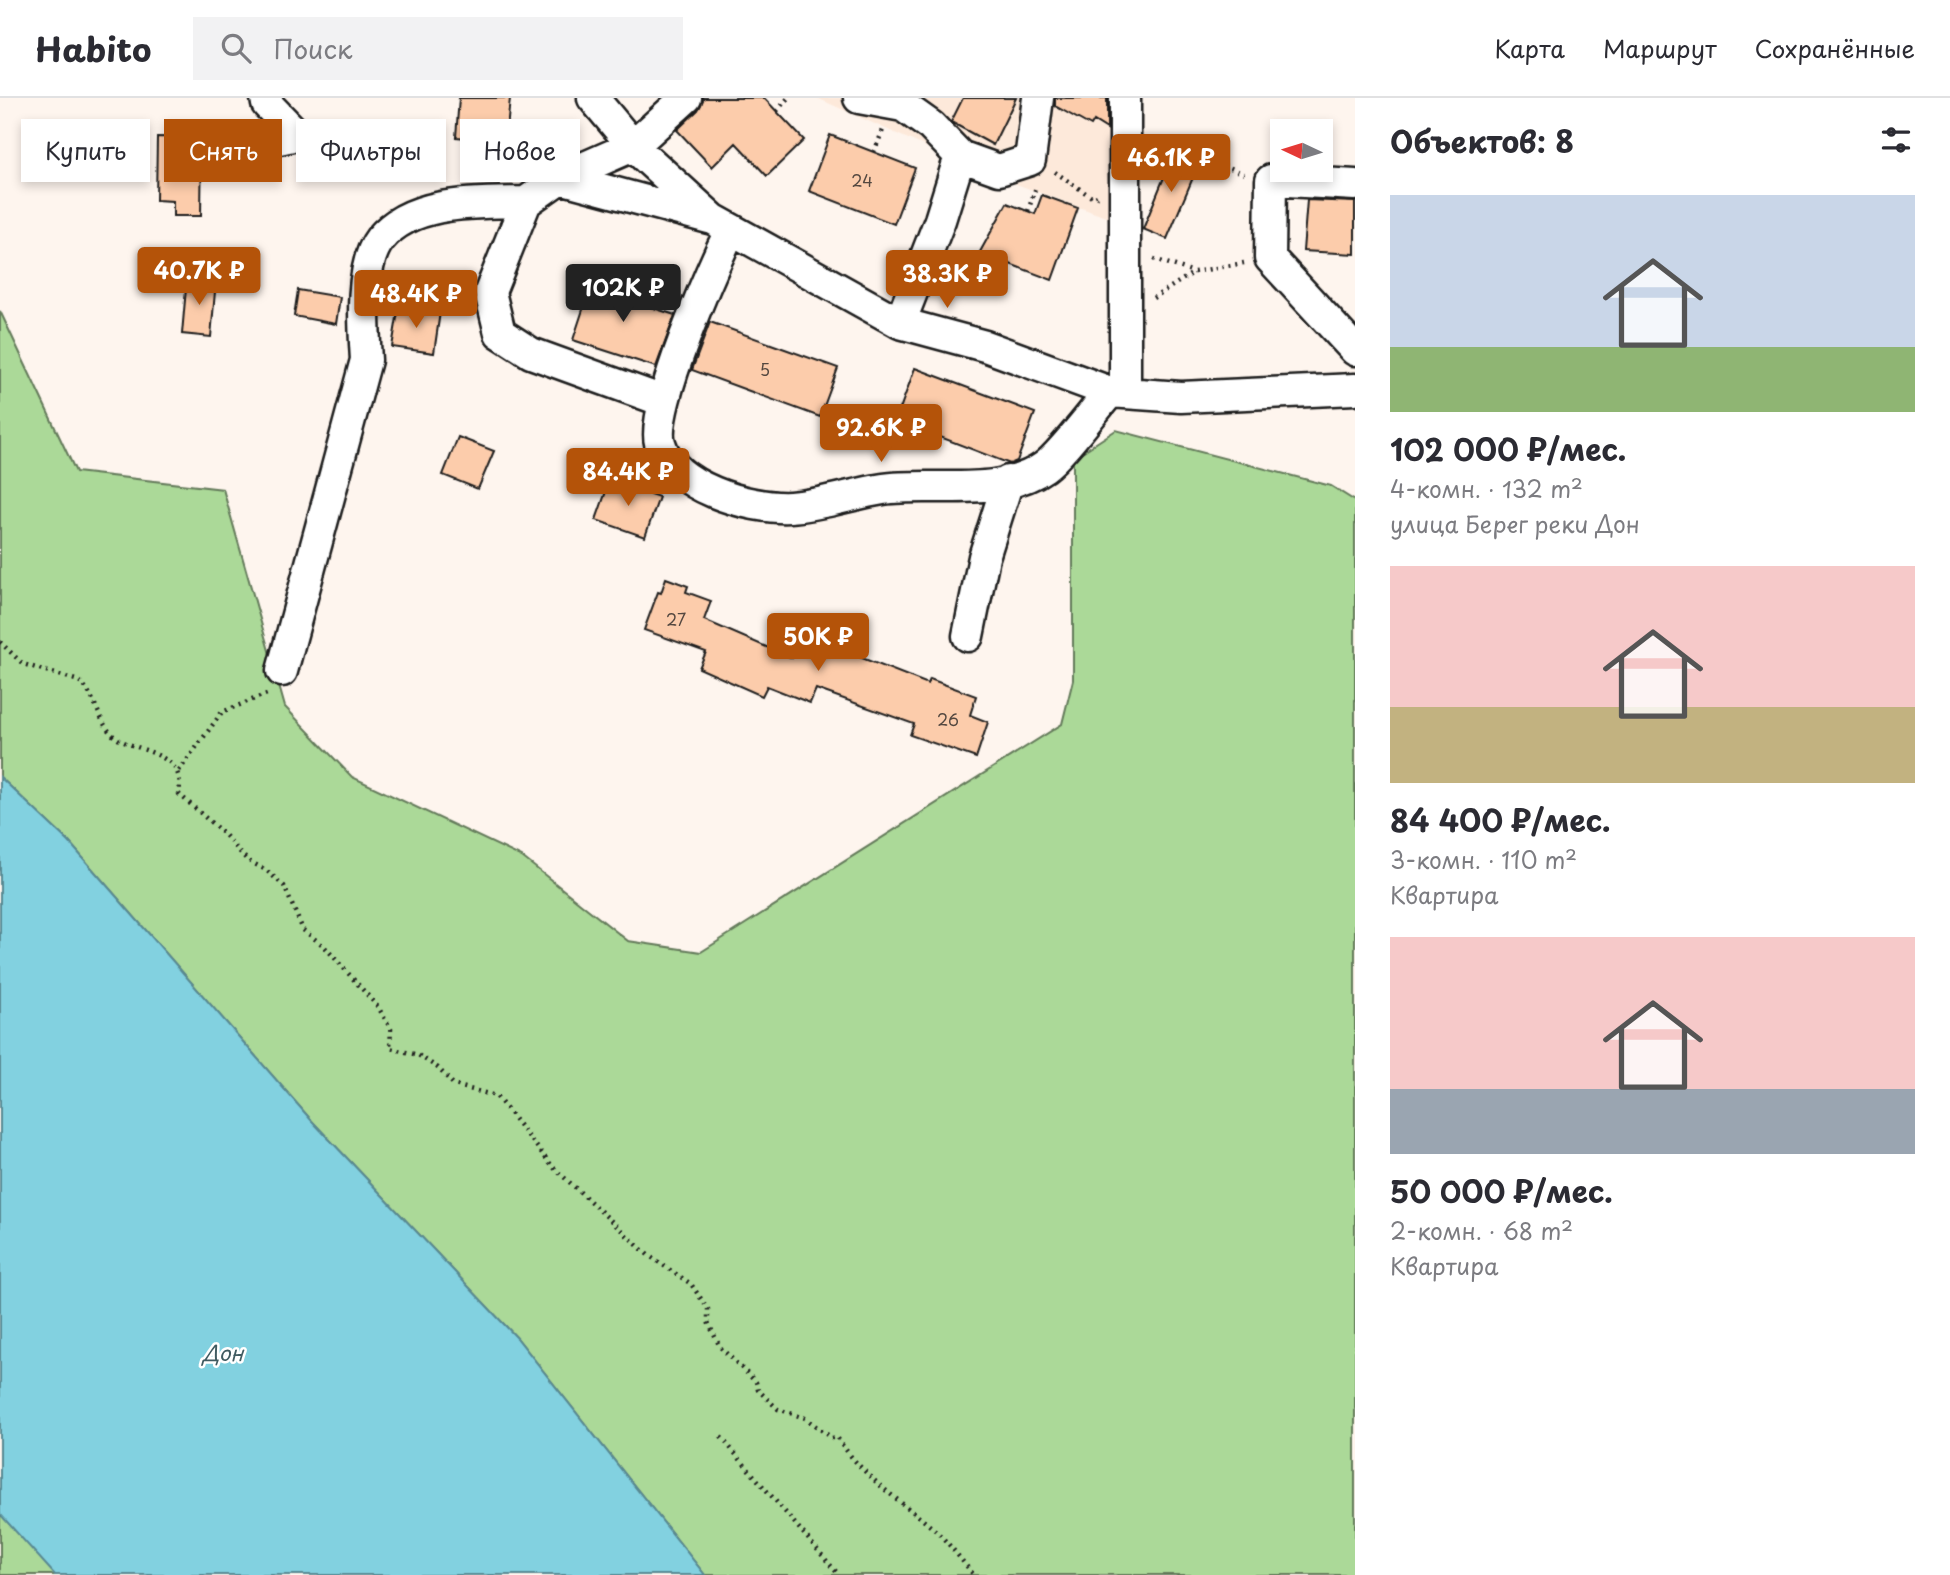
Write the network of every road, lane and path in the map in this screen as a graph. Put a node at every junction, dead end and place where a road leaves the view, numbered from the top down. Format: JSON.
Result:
{"nodes":[{"id":1,"x":266,"y":98,"type":"edge"},
{"id":2,"x":593,"y":98,"type":"edge"},
{"id":3,"x":686,"y":98,"type":"edge"},
{"id":4,"x":788,"y":98,"type":"edge"},
{"id":5,"x":859,"y":98,"type":"edge"},
{"id":6,"x":1038,"y":98,"type":"edge"},
{"id":7,"x":1125,"y":98,"type":"edge"},
{"id":8,"x":777,"y":111,"type":"dead end"},
{"id":9,"x":296,"y":134,"type":"edge"},
{"id":10,"x":633,"y":146,"type":"junction"},
{"id":11,"x":960,"y":156,"type":"junction"},
{"id":12,"x":580,"y":169,"type":"edge"},
{"id":13,"x":554,"y":182,"type":"edge"},
{"id":14,"x":574,"y":182,"type":"edge"},
{"id":15,"x":1355,"y":185,"type":"edge"},
{"id":16,"x":1093,"y":198,"type":"dead end"},
{"id":17,"x":526,"y":202,"type":"junction"},
{"id":18,"x":722,"y":224,"type":"junction"},
{"id":19,"x":1124,"y":238,"type":"junction"},
{"id":20,"x":1270,"y":258,"type":"junction"},
{"id":21,"x":1194,"y":272,"type":"junction"},
{"id":22,"x":1124,"y":317,"type":"junction"},
{"id":23,"x":900,"y":323,"type":"junction"},
{"id":24,"x":1355,"y":350,"type":"edge"},
{"id":25,"x":1355,"y":389,"type":"edge"},
{"id":26,"x":1118,"y":392,"type":"junction"},
{"id":27,"x":663,"y":401,"type":"junction"},
{"id":28,"x":1008,"y":481,"type":"junction"},
{"id":29,"x":968,"y":636,"type":"dead end"},
{"id":30,"x":0,"y":642,"type":"edge"},
{"id":31,"x":282,"y":671,"type":"joint"},
{"id":32,"x":178,"y":771,"type":"junction"},
{"id":33,"x":721,"y":1437,"type":"dead end"},
{"id":34,"x":839,"y":1575,"type":"edge"},
{"id":35,"x":974,"y":1575,"type":"edge"}],
"edges":[{"from":1,"to":9,"type":"street"},
{"from":2,"to":10,"type":"street"},
{"from":3,"to":10,"type":"street"},
{"from":4,"to":8,"type":"path"},
{"from":5,"to":11,"type":"street"},
{"from":6,"to":11,"type":"street"},
{"from":7,"to":19,"type":"street"},
{"from":10,"to":12,"type":"street"},
{"from":10,"to":18,"type":"street"},
{"from":11,"to":23,"type":"street"},
{"from":13,"to":17,"type":"street"},
{"from":14,"to":18,"type":"street"},
{"from":15,"to":20,"type":"street"},
{"from":16,"to":19,"type":"path"},
{"from":17,"to":27,"type":"street"},
{"from":17,"to":31,"type":"street"},
{"from":18,"to":23,"type":"street"},
{"from":18,"to":27,"type":"street"},
{"from":19,"to":21,"type":"path"},
{"from":19,"to":22,"type":"street"},
{"from":20,"to":21,"type":"path"},
{"from":20,"to":24,"type":"street"},
{"from":21,"to":22,"type":"path"},
{"from":22,"to":26,"type":"street"},
{"from":23,"to":26,"type":"street"},
{"from":25,"to":26,"type":"street"},
{"from":26,"to":28,"type":"street"},
{"from":27,"to":28,"type":"street"},
{"from":28,"to":29,"type":"street"},
{"from":30,"to":32,"type":"path"},
{"from":31,"to":32,"type":"path"},
{"from":32,"to":35,"type":"path"},
{"from":33,"to":34,"type":"path"}]}
